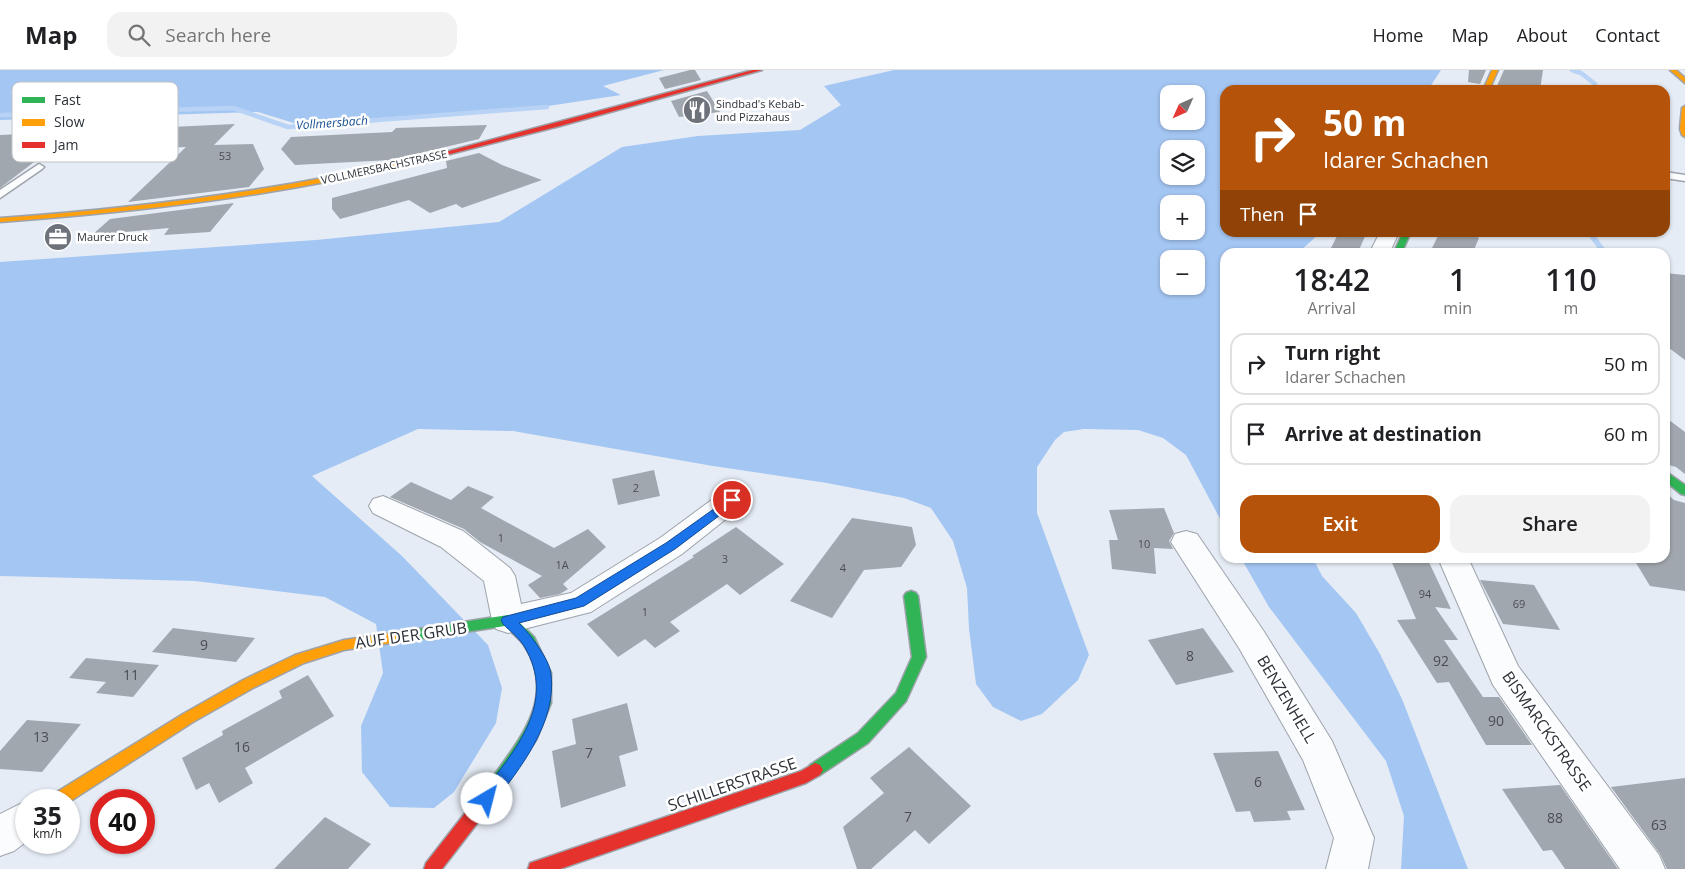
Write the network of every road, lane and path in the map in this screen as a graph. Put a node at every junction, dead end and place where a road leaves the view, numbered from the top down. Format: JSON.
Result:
{"nodes":[{"id":1,"x":759,"y":70,"type":"edge"},
{"id":2,"x":1496,"y":70,"type":"edge"},
{"id":3,"x":1674,"y":70,"type":"edge"},
{"id":4,"x":1685,"y":81,"type":"edge"},
{"id":5,"x":1488,"y":85,"type":"edge"},
{"id":6,"x":1685,"y":108,"type":"edge"},
{"id":7,"x":1685,"y":135,"type":"edge"},
{"id":8,"x":39,"y":167,"type":"dead end"},
{"id":9,"x":1670,"y":176,"type":"edge"},
{"id":10,"x":1685,"y":178,"type":"edge"},
{"id":11,"x":0,"y":195,"type":"edge"},
{"id":12,"x":0,"y":220,"type":"edge"},
{"id":13,"x":1670,"y":479,"type":"edge"},
{"id":14,"x":1685,"y":491,"type":"edge"},
{"id":15,"x":732,"y":500,"type":"dead end"},
{"id":16,"x":383,"y":506,"type":"dead end"},
{"id":17,"x":1186,"y":542,"type":"dead end"},
{"id":18,"x":1455,"y":563,"type":"edge"},
{"id":19,"x":912,"y":596,"type":"dead end"},
{"id":20,"x":508,"y":620,"type":"junction"},
{"id":21,"x":75,"y":789,"type":"edge"},
{"id":22,"x":15,"y":827,"type":"edge"},
{"id":23,"x":0,"y":837,"type":"edge"},
{"id":24,"x":432,"y":869,"type":"edge"},
{"id":25,"x":536,"y":869,"type":"edge"},
{"id":26,"x":1347,"y":869,"type":"edge"},
{"id":27,"x":1644,"y":869,"type":"edge"}],
"edges":[{"from":1,"to":12,"type":"main road","name":"VOLLMERSBACHSTRASSE"},
{"from":2,"to":5,"type":"main road"},
{"from":3,"to":4,"type":"main road"},
{"from":6,"to":7,"type":"main road"},
{"from":8,"to":11,"type":"lane"},
{"from":9,"to":10,"type":"lane"},
{"from":13,"to":14,"type":"main road"},
{"from":15,"to":20,"type":"street"},
{"from":16,"to":20,"type":"street"},
{"from":17,"to":26,"type":"street","name":"BENZENHELL"},
{"from":18,"to":27,"type":"street","name":"BISMARCKSTRASSE"},
{"from":19,"to":25,"type":"main road","name":"SCHILLERSTRASSE"},
{"from":20,"to":21,"type":"main road","name":"AUF DER GRUB"},
{"from":20,"to":24,"type":"main road"},
{"from":22,"to":23,"type":"street"}]}
